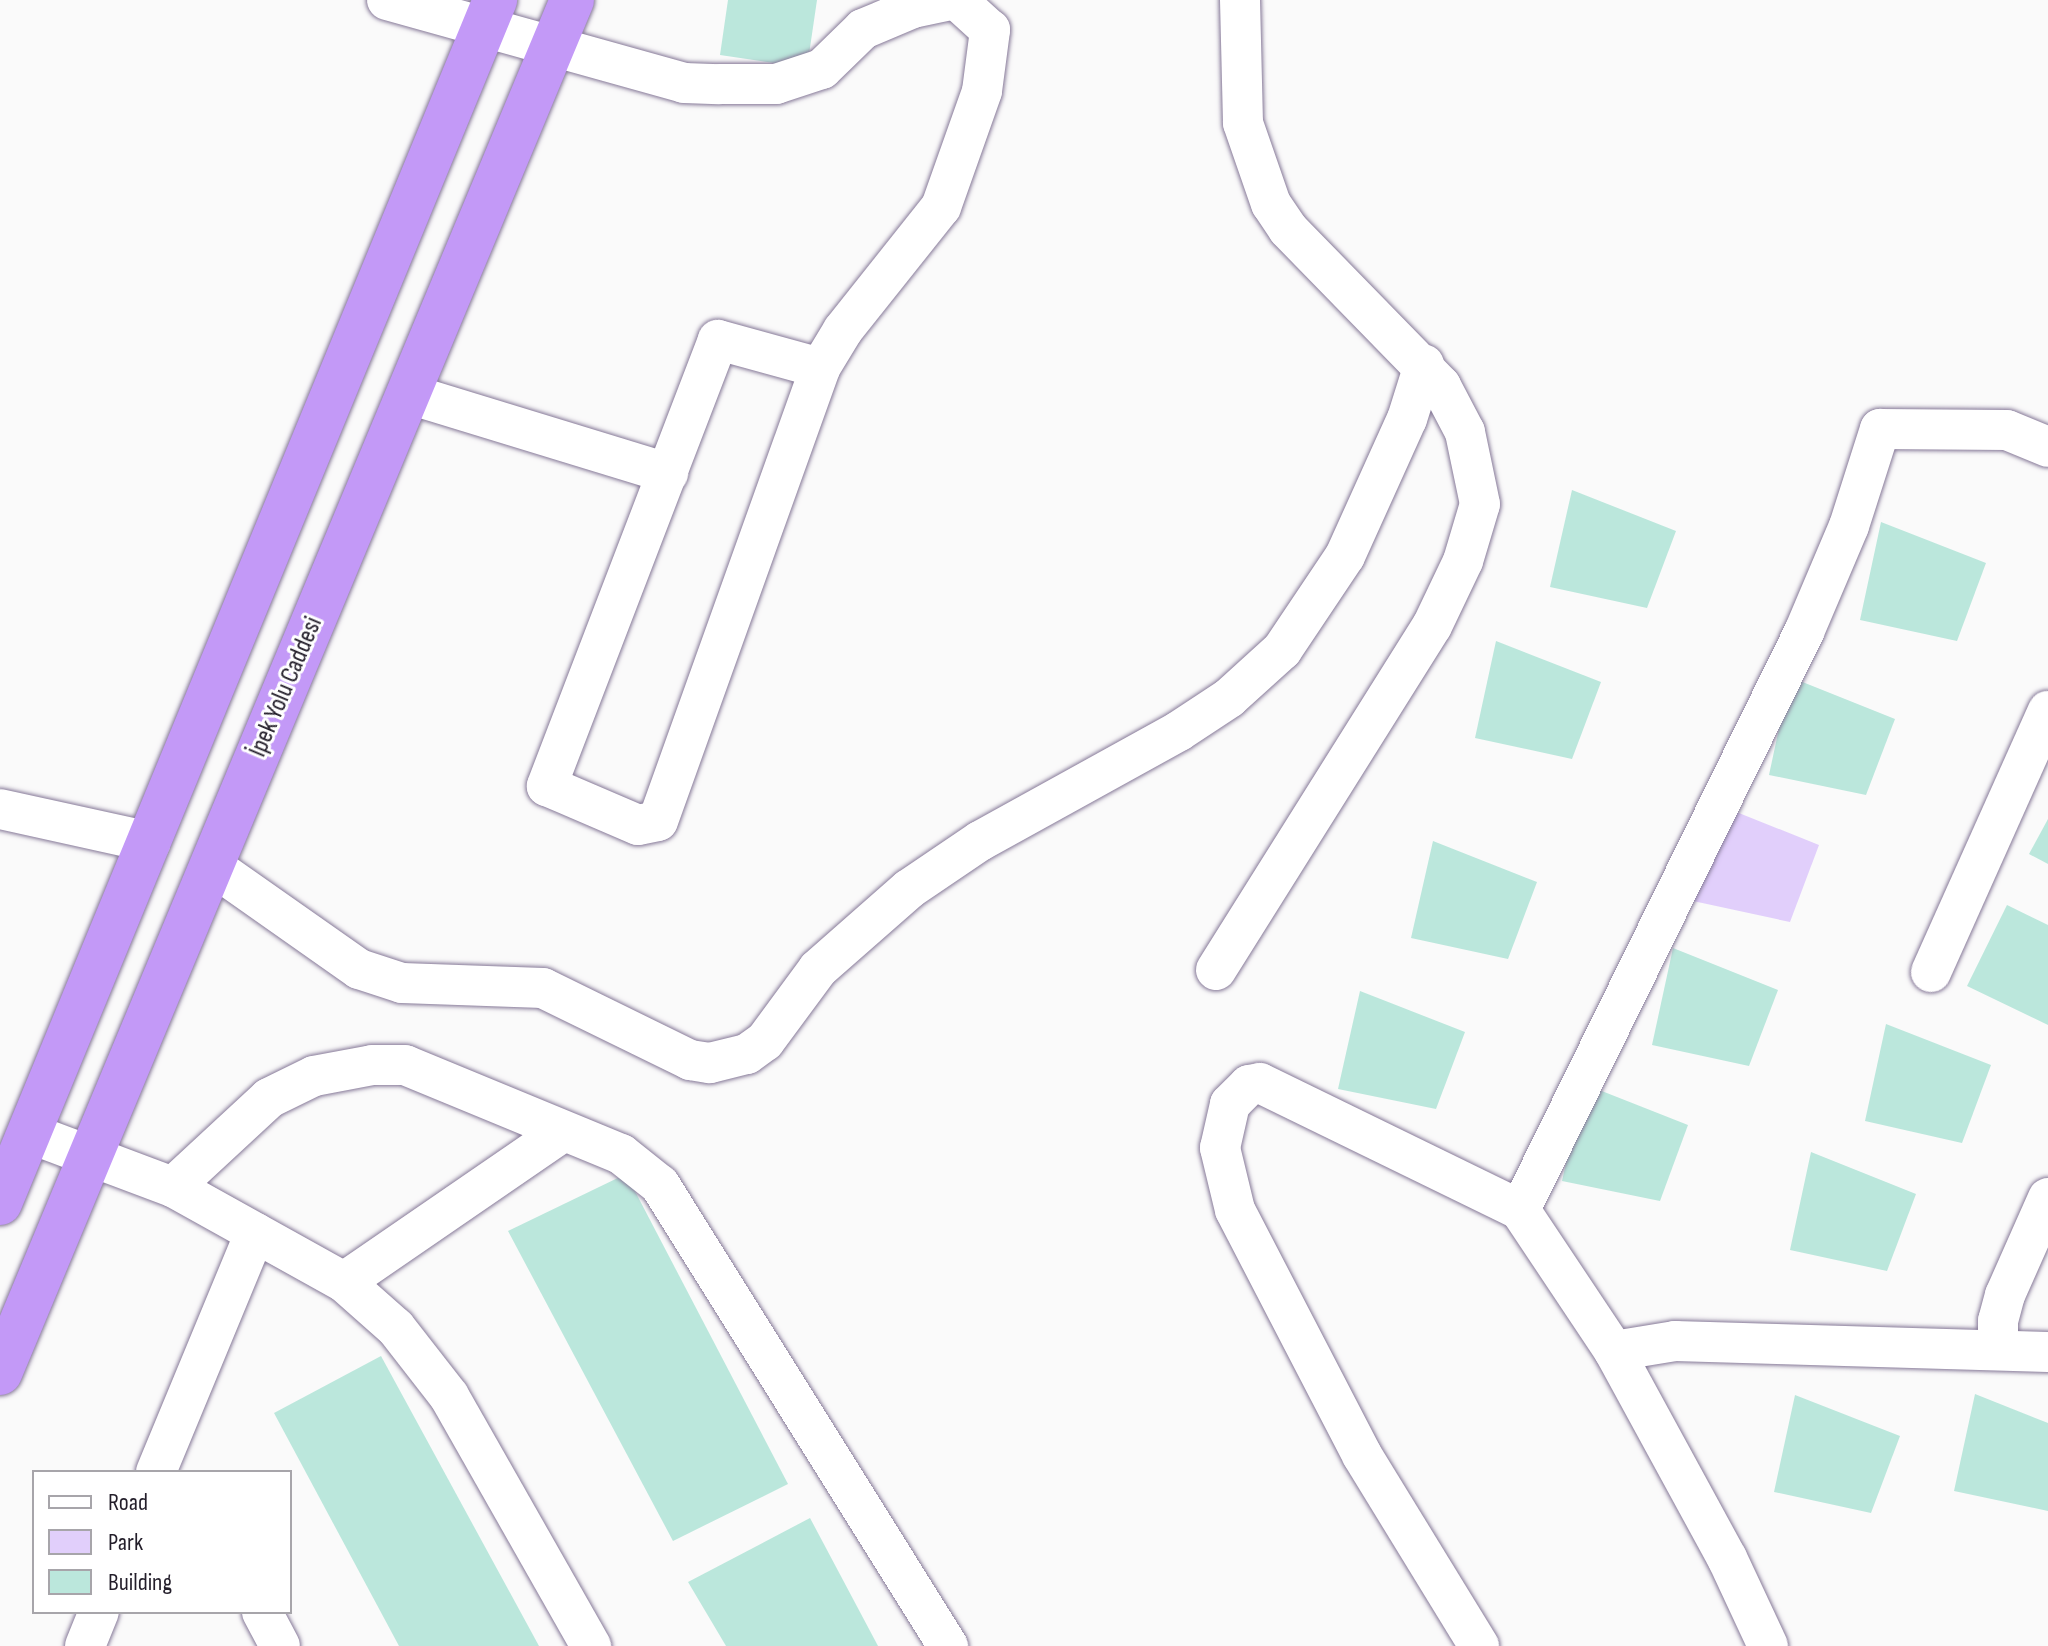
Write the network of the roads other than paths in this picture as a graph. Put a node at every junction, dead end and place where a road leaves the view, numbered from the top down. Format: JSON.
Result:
{"nodes":[{"id":1,"x":387,"y":0,"type":"edge"},
{"id":2,"x":572,"y":0,"type":"edge"},
{"id":3,"x":954,"y":0,"type":"edge"},
{"id":4,"x":1240,"y":0,"type":"edge"},
{"id":5,"x":490,"y":13,"type":"edge"},
{"id":6,"x":554,"y":47,"type":"junction"},
{"id":7,"x":1424,"y":365,"type":"junction"},
{"id":8,"x":820,"y":368,"type":"junction"},
{"id":9,"x":409,"y":394,"type":"junction"},
{"id":10,"x":2048,"y":447,"type":"edge"},
{"id":11,"x":668,"y":473,"type":"junction"},
{"id":12,"x":2048,"y":711,"type":"edge"},
{"id":13,"x":0,"y":809,"type":"edge"},
{"id":14,"x":150,"y":842,"type":"junction"},
{"id":15,"x":211,"y":865,"type":"junction"},
{"id":16,"x":1216,"y":970,"type":"dead end"},
{"id":17,"x":1931,"y":972,"type":"dead end"},
{"id":18,"x":562,"y":1132,"type":"junction"},
{"id":19,"x":29,"y":1133,"type":"junction"},
{"id":20,"x":92,"y":1155,"type":"junction"},
{"id":21,"x":173,"y":1187,"type":"junction"},
{"id":22,"x":2048,"y":1198,"type":"edge"},
{"id":23,"x":0,"y":1203,"type":"edge"},
{"id":24,"x":1520,"y":1210,"type":"junction"},
{"id":25,"x":255,"y":1233,"type":"junction"},
{"id":26,"x":344,"y":1282,"type":"junction"},
{"id":27,"x":1998,"y":1349,"type":"junction"},
{"id":28,"x":1614,"y":1351,"type":"junction"},
{"id":29,"x":2048,"y":1352,"type":"edge"},
{"id":30,"x":0,"y":1373,"type":"edge"},
{"id":31,"x":172,"y":1461,"type":"edge"},
{"id":32,"x":98,"y":1614,"type":"edge"},
{"id":33,"x":263,"y":1614,"type":"edge"},
{"id":34,"x":85,"y":1646,"type":"edge"},
{"id":35,"x":280,"y":1646,"type":"edge"},
{"id":36,"x":591,"y":1646,"type":"edge"},
{"id":37,"x":948,"y":1646,"type":"edge"},
{"id":38,"x":1479,"y":1646,"type":"edge"},
{"id":39,"x":1768,"y":1646,"type":"edge"}],
"edges":[{"from":1,"to":5,"type":"street"},
{"from":2,"to":6,"type":"highway","name":"İpek Yolu Caddesi"},
{"from":3,"to":6,"type":"street"},
{"from":3,"to":8,"type":"street"},
{"from":4,"to":7,"type":"street"},
{"from":5,"to":6,"type":"street"},
{"from":5,"to":14,"type":"highway"},
{"from":6,"to":9,"type":"highway","name":"İpek Yolu Caddesi"},
{"from":7,"to":15,"type":"street"},
{"from":7,"to":16,"type":"street"},
{"from":8,"to":11,"type":"street"},
{"from":8,"to":11,"type":"street"},
{"from":9,"to":11,"type":"street"},
{"from":9,"to":15,"type":"highway","name":"İpek Yolu Caddesi"},
{"from":10,"to":24,"type":"street"},
{"from":12,"to":17,"type":"street"},
{"from":13,"to":14,"type":"street"},
{"from":14,"to":19,"type":"highway"},
{"from":15,"to":20,"type":"highway","name":"İpek Yolu Caddesi"},
{"from":18,"to":21,"type":"street"},
{"from":18,"to":26,"type":"street"},
{"from":18,"to":37,"type":"street"},
{"from":19,"to":20,"type":"street"},
{"from":19,"to":23,"type":"highway"},
{"from":20,"to":21,"type":"street"},
{"from":20,"to":30,"type":"highway","name":"İpek Yolu Caddesi"},
{"from":21,"to":25,"type":"street"},
{"from":22,"to":27,"type":"street"},
{"from":24,"to":28,"type":"street"},
{"from":24,"to":38,"type":"street"},
{"from":25,"to":26,"type":"street"},
{"from":25,"to":31,"type":"street"},
{"from":26,"to":36,"type":"street"},
{"from":27,"to":28,"type":"street"},
{"from":27,"to":29,"type":"street"},
{"from":28,"to":39,"type":"street"},
{"from":32,"to":34,"type":"street"},
{"from":33,"to":35,"type":"street"}]}
